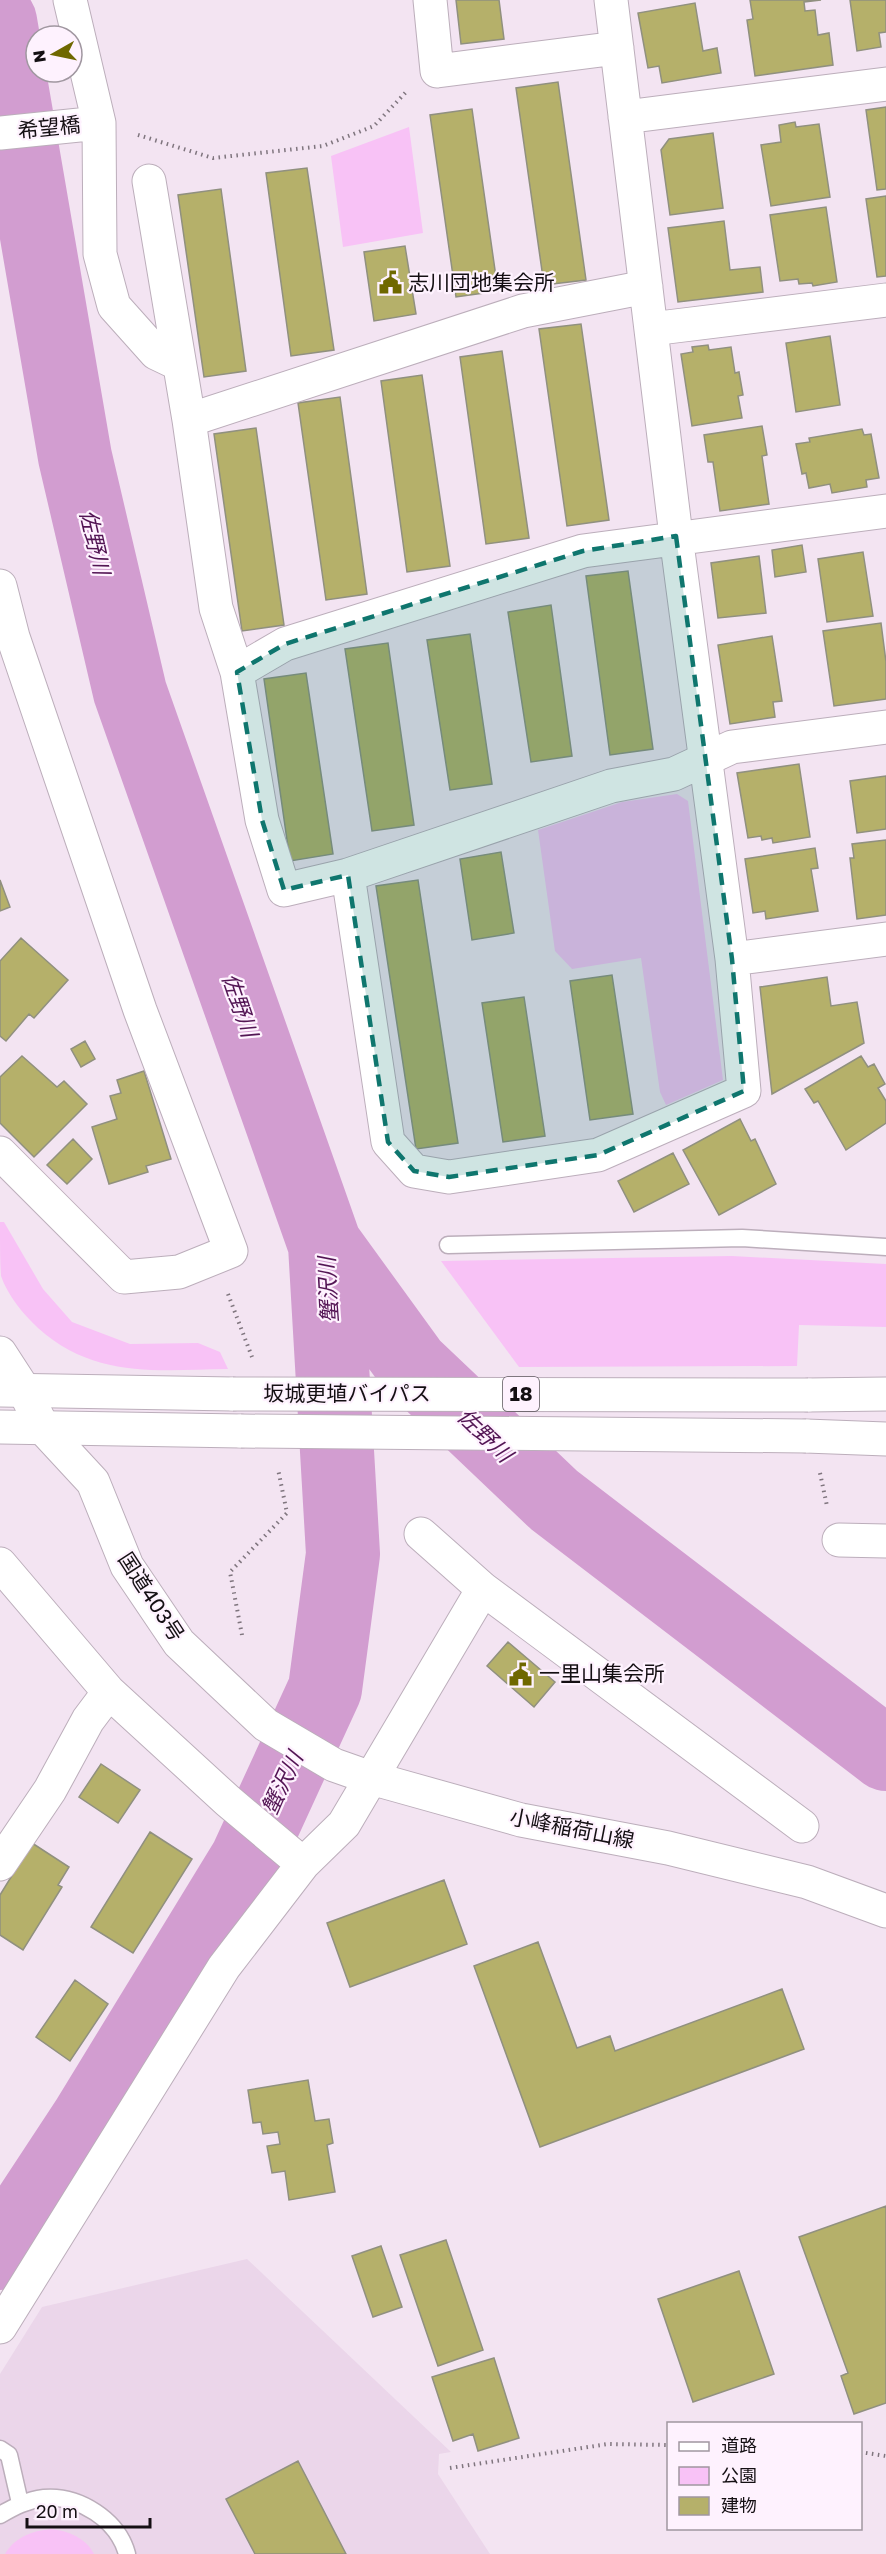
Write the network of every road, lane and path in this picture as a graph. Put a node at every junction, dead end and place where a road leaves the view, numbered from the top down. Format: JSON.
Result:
{"nodes":[{"id":1,"x":70,"y":0,"type":"edge"},
{"id":2,"x":430,"y":0,"type":"edge"},
{"id":3,"x":611,"y":0,"type":"edge"},
{"id":4,"x":617,"y":48,"type":"junction"},
{"id":5,"x":437,"y":71,"type":"junction"},
{"id":6,"x":886,"y":84,"type":"edge"},
{"id":7,"x":625,"y":117,"type":"junction"},
{"id":8,"x":99,"y":123,"type":"junction"},
{"id":9,"x":0,"y":133,"type":"edge"},
{"id":10,"x":149,"y":181,"type":"dead end"},
{"id":11,"x":646,"y":287,"type":"junction"},
{"id":12,"x":886,"y":300,"type":"edge"},
{"id":13,"x":651,"y":329,"type":"junction"},
{"id":14,"x":179,"y":364,"type":"junction"},
{"id":15,"x":189,"y":420,"type":"junction"},
{"id":16,"x":886,"y":511,"type":"edge"},
{"id":17,"x":676,"y":537,"type":"junction"},
{"id":18,"x":0,"y":585,"type":"edge"},
{"id":19,"x":237,"y":672,"type":"junction"},
{"id":20,"x":886,"y":727,"type":"edge"},
{"id":21,"x":705,"y":759,"type":"junction"},
{"id":22,"x":348,"y":875,"type":"junction"},
{"id":23,"x":886,"y":939,"type":"edge"},
{"id":24,"x":732,"y":959,"type":"junction"},
{"id":25,"x":0,"y":1153,"type":"edge"},
{"id":26,"x":448,"y":1245,"type":"dead end"},
{"id":27,"x":886,"y":1247,"type":"edge"},
{"id":28,"x":0,"y":1353,"type":"edge"},
{"id":29,"x":12,"y":1390,"type":"edge"},
{"id":30,"x":886,"y":1394,"type":"edge"},
{"id":31,"x":0,"y":1427,"type":"edge"},
{"id":32,"x":43,"y":1428,"type":"junction"},
{"id":33,"x":886,"y":1439,"type":"edge"},
{"id":34,"x":812,"y":1450,"type":"junction"},
{"id":35,"x":827,"y":1508,"type":"dead end"},
{"id":36,"x":287,"y":1513,"type":"dead end"},
{"id":37,"x":421,"y":1534,"type":"dead end"},
{"id":38,"x":839,"y":1540,"type":"dead end"},
{"id":39,"x":886,"y":1541,"type":"edge"},
{"id":40,"x":0,"y":1564,"type":"edge"},
{"id":41,"x":483,"y":1588,"type":"junction"},
{"id":42,"x":242,"y":1635,"type":"dead end"},
{"id":43,"x":109,"y":1692,"type":"junction"},
{"id":44,"x":266,"y":1725,"type":"joint"},
{"id":45,"x":371,"y":1778,"type":"junction"},
{"id":46,"x":802,"y":1826,"type":"dead end"},
{"id":47,"x":295,"y":1858,"type":"junction"},
{"id":48,"x":0,"y":1864,"type":"edge"},
{"id":49,"x":886,"y":1911,"type":"edge"},
{"id":50,"x":0,"y":2326,"type":"edge"},
{"id":51,"x":667,"y":2445,"type":"edge"},
{"id":52,"x":0,"y":2449,"type":"edge"},
{"id":53,"x":862,"y":2452,"type":"edge"},
{"id":54,"x":886,"y":2456,"type":"edge"},
{"id":55,"x":450,"y":2468,"type":"dead end"},
{"id":56,"x":20,"y":2503,"type":"junction"},
{"id":57,"x":0,"y":2515,"type":"edge"},
{"id":58,"x":127,"y":2554,"type":"edge"}],
"edges":[{"from":1,"to":8,"type":"main road"},
{"from":2,"to":5,"type":"main road"},
{"from":3,"to":4,"type":"main road"},
{"from":4,"to":5,"type":"main road"},
{"from":4,"to":7,"type":"main road"},
{"from":5,"to":8,"type":"path"},
{"from":6,"to":7,"type":"main road"},
{"from":7,"to":11,"type":"main road"},
{"from":8,"to":9,"type":"main road","name":"希望橋"},
{"from":8,"to":14,"type":"main road"},
{"from":10,"to":14,"type":"main road"},
{"from":11,"to":13,"type":"main road"},
{"from":11,"to":15,"type":"main road"},
{"from":12,"to":13,"type":"main road"},
{"from":13,"to":17,"type":"main road"},
{"from":14,"to":15,"type":"main road"},
{"from":15,"to":19,"type":"main road"},
{"from":16,"to":17,"type":"main road"},
{"from":17,"to":19,"type":"main road"},
{"from":17,"to":21,"type":"main road"},
{"from":18,"to":25,"type":"main road"},
{"from":19,"to":22,"type":"main road"},
{"from":20,"to":21,"type":"main road"},
{"from":21,"to":22,"type":"main road"},
{"from":21,"to":24,"type":"main road"},
{"from":22,"to":24,"type":"main road"},
{"from":23,"to":24,"type":"main road"},
{"from":26,"to":27,"type":"lane"},
{"from":28,"to":29,"type":"main road","name":"国道403号"},
{"from":29,"to":30,"type":"main road","name":"坂城更埴バイパス","number":"18","bridge":true},
{"from":29,"to":32,"type":"main road","name":"国道403号"},
{"from":31,"to":32,"type":"main road","name":"坂城更埴バイパス"},
{"from":32,"to":34,"type":"main road","name":"坂城更埴バイパス","number":"18","bridge":true},
{"from":32,"to":44,"type":"main road","name":"国道403号"},
{"from":33,"to":34,"type":"main road","name":"坂城更埴バイパス","number":"18"},
{"from":34,"to":35,"type":"path"},
{"from":36,"to":42,"type":"path"},
{"from":37,"to":41,"type":"main road"},
{"from":38,"to":39,"type":"main road"},
{"from":40,"to":43,"type":"main road"},
{"from":41,"to":45,"type":"main road"},
{"from":41,"to":46,"type":"main road"},
{"from":43,"to":47,"type":"main road"},
{"from":43,"to":48,"type":"main road"},
{"from":44,"to":45,"type":"main road","name":"小峰稲荷山線"},
{"from":45,"to":47,"type":"main road"},
{"from":45,"to":49,"type":"main road","name":"小峰稲荷山線"},
{"from":47,"to":50,"type":"main road"},
{"from":51,"to":55,"type":"path"},
{"from":52,"to":56,"type":"lane"},
{"from":53,"to":54,"type":"path"},
{"from":56,"to":57,"type":"lane"},
{"from":56,"to":58,"type":"lane"}]}
